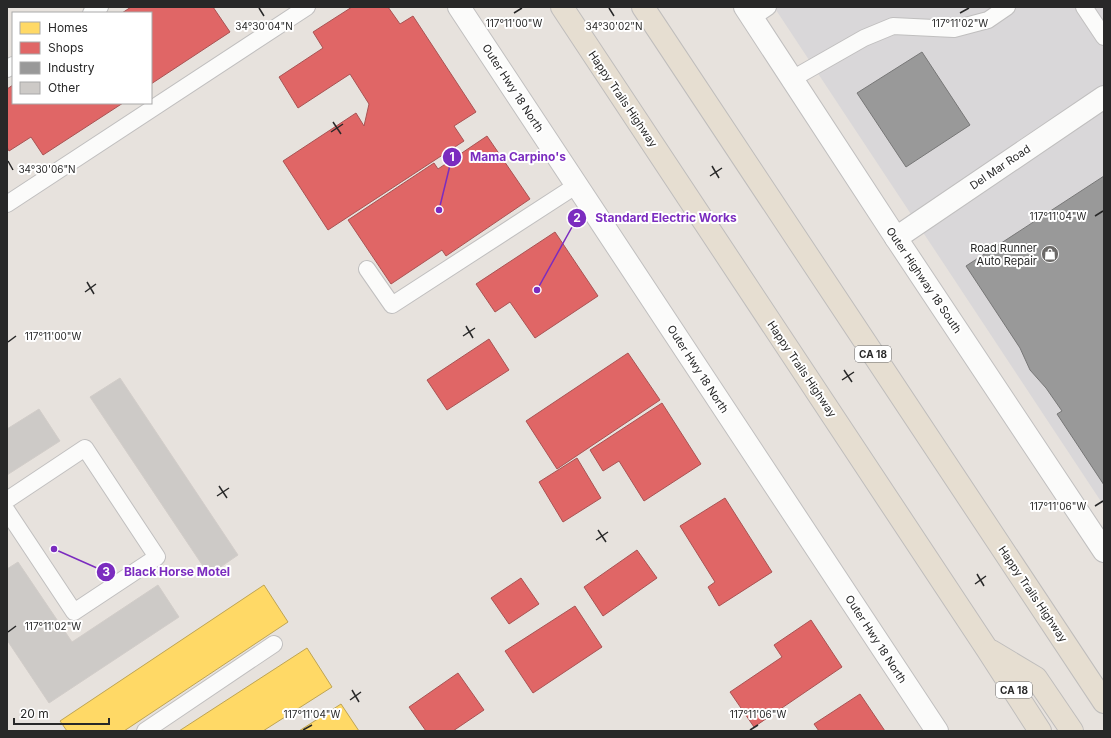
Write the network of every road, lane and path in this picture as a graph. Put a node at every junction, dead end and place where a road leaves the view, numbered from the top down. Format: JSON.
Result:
{"nodes":[{"id":1,"x":307,"y":7,"type":"edge"},
{"id":2,"x":459,"y":7,"type":"edge"},
{"id":3,"x":562,"y":7,"type":"edge"},
{"id":4,"x":643,"y":7,"type":"edge"},
{"id":5,"x":1007,"y":7,"type":"edge"},
{"id":6,"x":1084,"y":7,"type":"edge"},
{"id":7,"x":755,"y":11,"type":"edge"},
{"id":8,"x":1104,"y":37,"type":"edge"},
{"id":9,"x":792,"y":79,"type":"junction"},
{"id":10,"x":1104,"y":97,"type":"edge"},
{"id":11,"x":577,"y":185,"type":"junction"},
{"id":12,"x":7,"y":204,"type":"edge"},
{"id":13,"x":896,"y":238,"type":"junction"},
{"id":14,"x":368,"y":270,"type":"dead end"},
{"id":15,"x":7,"y":500,"type":"edge"},
{"id":16,"x":7,"y":511,"type":"edge"},
{"id":17,"x":12,"y":528,"type":"edge"},
{"id":18,"x":1104,"y":551,"type":"edge"},
{"id":19,"x":274,"y":644,"type":"dead end"},
{"id":20,"x":987,"y":649,"type":"junction"},
{"id":21,"x":1104,"y":702,"type":"edge"},
{"id":22,"x":145,"y":731,"type":"edge"},
{"id":23,"x":937,"y":731,"type":"edge"},
{"id":24,"x":1040,"y":731,"type":"edge"},
{"id":25,"x":1072,"y":731,"type":"edge"}],
"edges":[{"from":1,"to":12,"type":"lane"},
{"from":2,"to":11,"type":"street","name":"Outer Hwy 18 North"},
{"from":3,"to":20,"type":"main road","name":"Happy Trails Highway","number":"CA 18"},
{"from":4,"to":21,"type":"main road","name":"Happy Trails Highway","number":"CA 18"},
{"from":5,"to":9,"type":"lane"},
{"from":6,"to":8,"type":"lane"},
{"from":7,"to":9,"type":"street","name":"Outer Highway 18 South"},
{"from":9,"to":13,"type":"street","name":"Outer Highway 18 South"},
{"from":10,"to":13,"type":"street","name":"Del Mar Road"},
{"from":11,"to":14,"type":"lane"},
{"from":11,"to":23,"type":"street","name":"Outer Hwy 18 North"},
{"from":13,"to":18,"type":"street","name":"Outer Highway 18 South"},
{"from":15,"to":17,"type":"lane"},
{"from":16,"to":17,"type":"lane"},
{"from":19,"to":22,"type":"lane"},
{"from":20,"to":24,"type":"main road","name":"Happy Trails Highway","number":"CA 18"},
{"from":20,"to":25,"type":"main road"}]}
